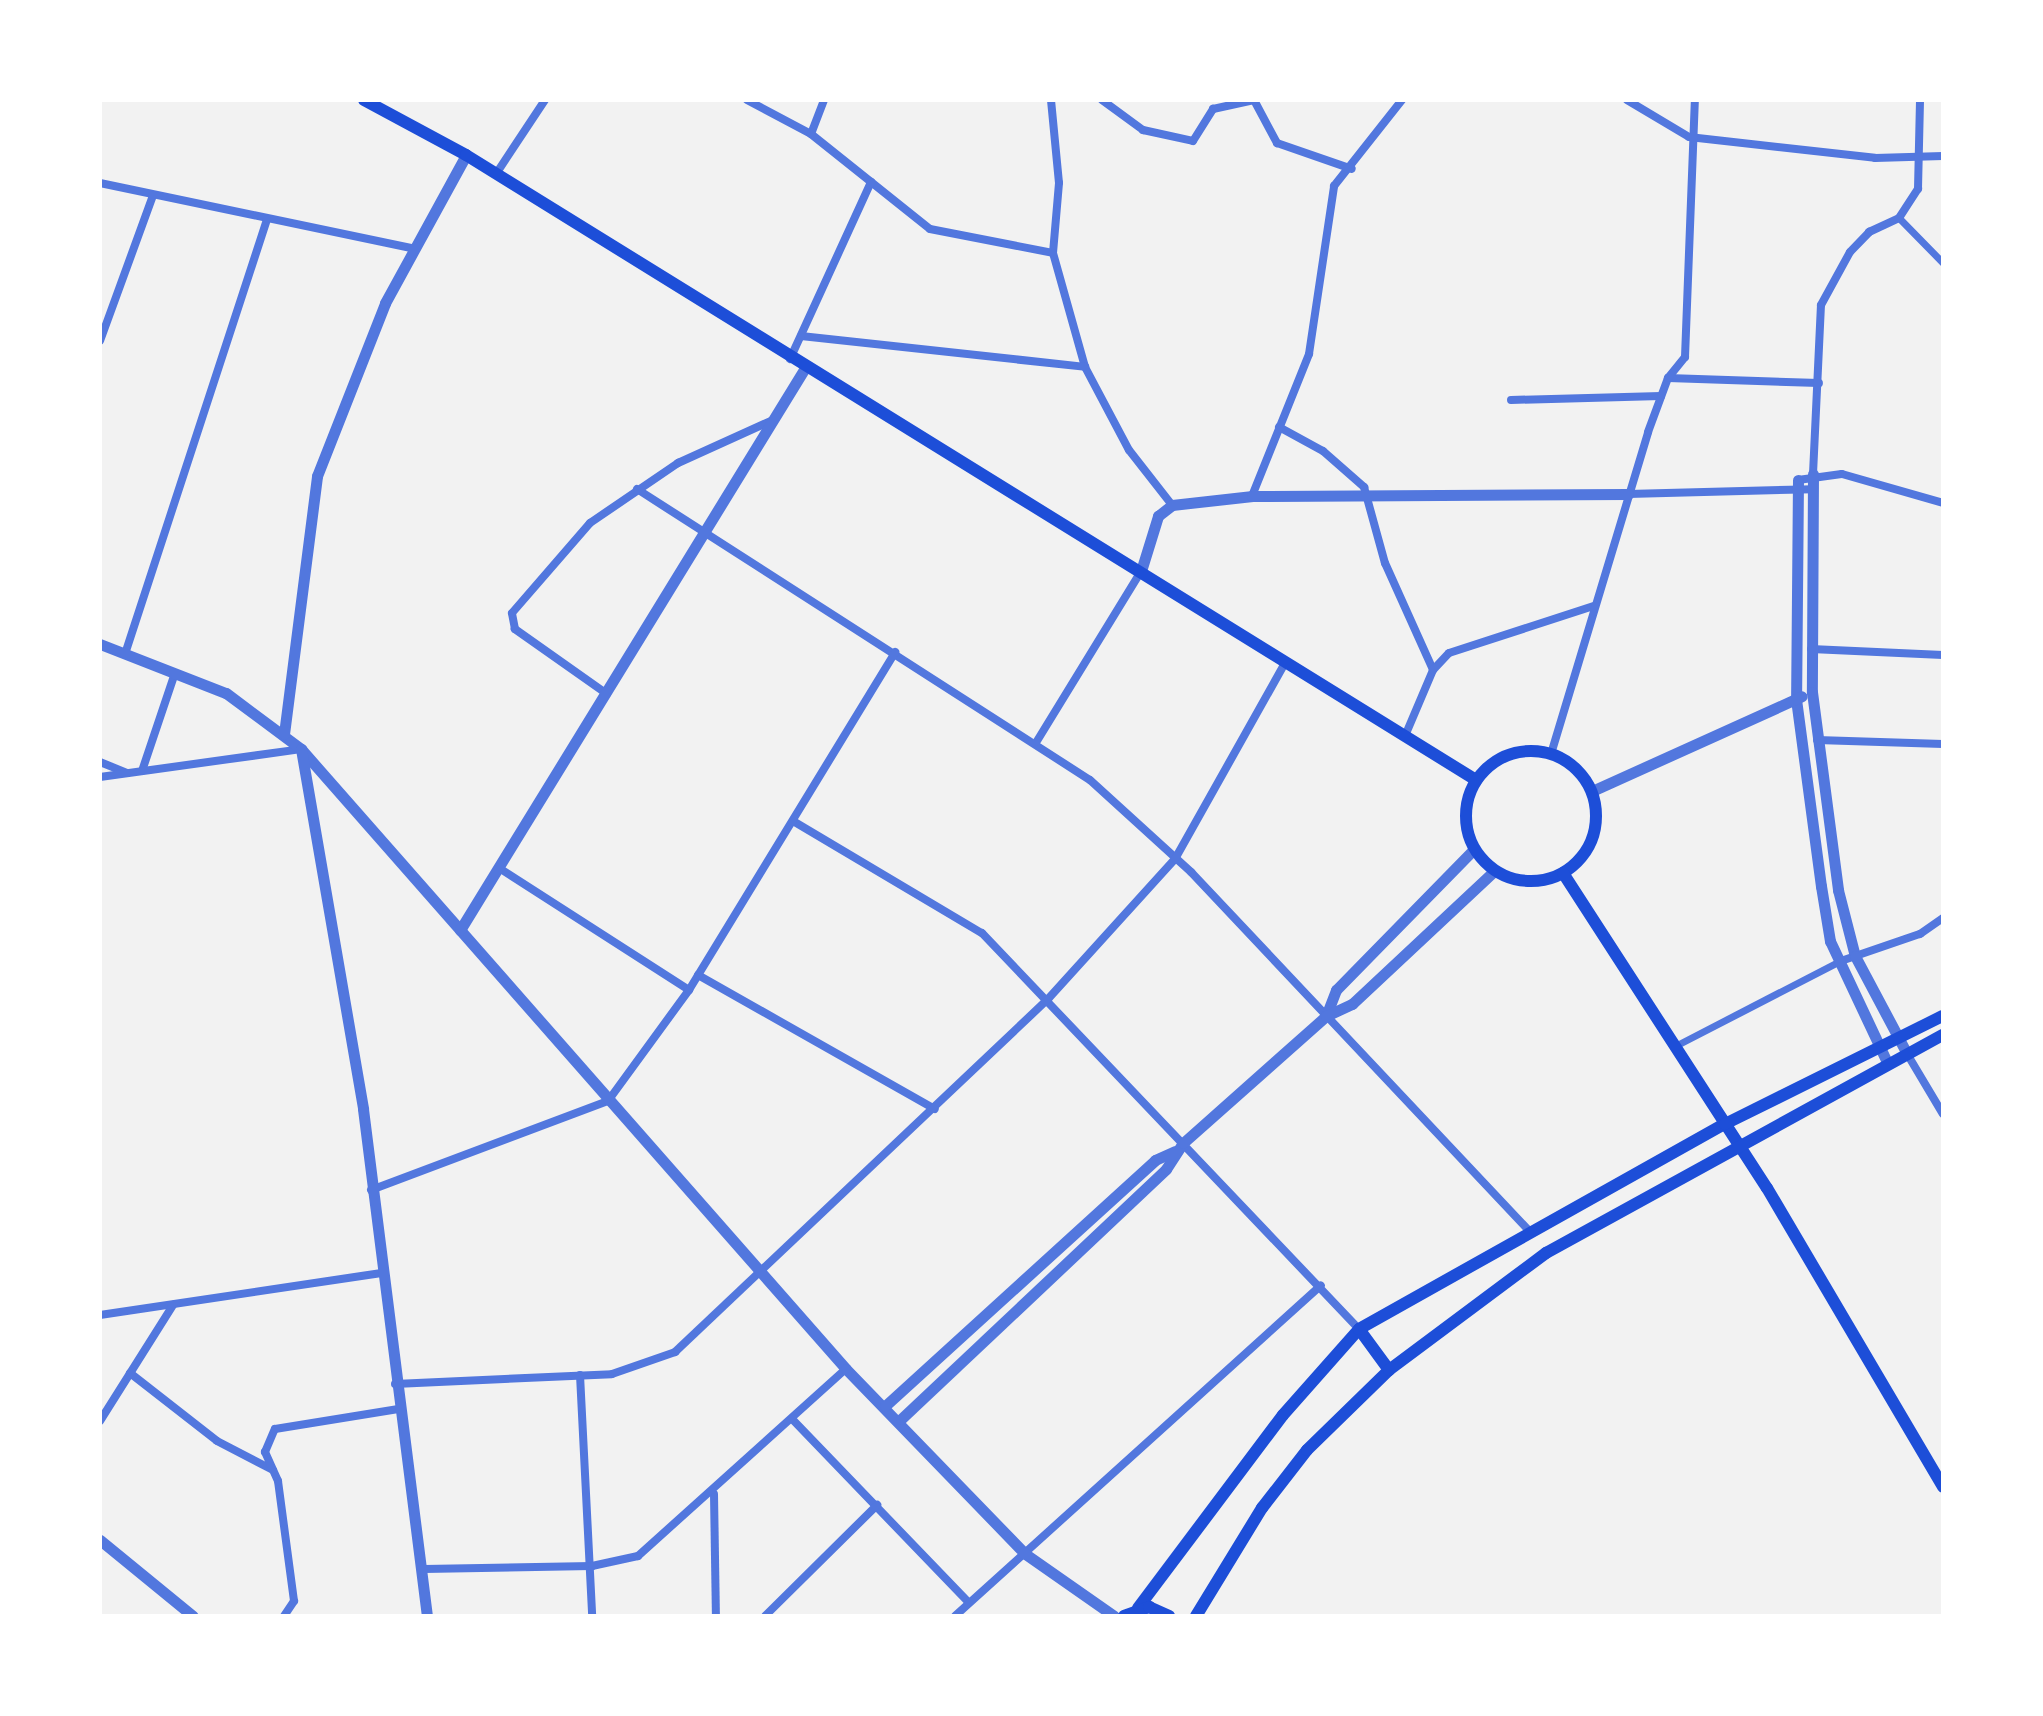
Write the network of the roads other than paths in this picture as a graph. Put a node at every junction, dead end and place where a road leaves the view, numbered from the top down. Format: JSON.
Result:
{"nodes":[{"id":1,"x":364,"y":100,"type":"edge"},
{"id":2,"x":545,"y":100,"type":"edge"},
{"id":3,"x":747,"y":100,"type":"edge"},
{"id":4,"x":824,"y":100,"type":"edge"},
{"id":5,"x":1051,"y":100,"type":"edge"},
{"id":6,"x":1102,"y":100,"type":"edge"},
{"id":7,"x":1254,"y":100,"type":"edge"},
{"id":8,"x":1402,"y":100,"type":"edge"},
{"id":9,"x":1627,"y":100,"type":"edge"},
{"id":10,"x":1695,"y":100,"type":"edge"},
{"id":11,"x":1920,"y":100,"type":"edge"},
{"id":12,"x":811,"y":134,"type":"junction"},
{"id":13,"x":1689,"y":137,"type":"junction"},
{"id":14,"x":466,"y":155,"type":"junction"},
{"id":15,"x":1923,"y":155,"type":"junction"},
{"id":16,"x":1943,"y":156,"type":"edge"},
{"id":17,"x":1352,"y":169,"type":"junction"},
{"id":18,"x":496,"y":174,"type":"junction"},
{"id":19,"x":871,"y":182,"type":"junction"},
{"id":20,"x":100,"y":183,"type":"edge"},
{"id":21,"x":153,"y":195,"type":"junction"},
{"id":22,"x":1899,"y":218,"type":"junction"},
{"id":23,"x":267,"y":220,"type":"junction"},
{"id":24,"x":412,"y":248,"type":"junction"},
{"id":25,"x":1053,"y":253,"type":"junction"},
{"id":26,"x":1943,"y":263,"type":"edge"},
{"id":27,"x":801,"y":336,"type":"junction"},
{"id":28,"x":100,"y":341,"type":"edge"},
{"id":29,"x":790,"y":359,"type":"junction"},
{"id":30,"x":1085,"y":367,"type":"junction"},
{"id":31,"x":805,"y":368,"type":"junction"},
{"id":32,"x":1668,"y":378,"type":"junction"},
{"id":33,"x":1819,"y":383,"type":"junction"},
{"id":34,"x":1661,"y":396,"type":"junction"},
{"id":35,"x":1511,"y":400,"type":"dead end"},
{"id":36,"x":776,"y":418,"type":"junction"},
{"id":37,"x":1279,"y":427,"type":"junction"},
{"id":38,"x":1813,"y":474,"type":"junction"},
{"id":39,"x":1798,"y":484,"type":"junction"},
{"id":40,"x":637,"y":489,"type":"junction"},
{"id":41,"x":1813,"y":489,"type":"junction"},
{"id":42,"x":1628,"y":494,"type":"junction"},
{"id":43,"x":1369,"y":495,"type":"junction"},
{"id":44,"x":1252,"y":496,"type":"junction"},
{"id":45,"x":1943,"y":503,"type":"edge"},
{"id":46,"x":1172,"y":505,"type":"junction"},
{"id":47,"x":707,"y":533,"type":"junction"},
{"id":48,"x":1141,"y":571,"type":"junction"},
{"id":49,"x":1594,"y":606,"type":"junction"},
{"id":50,"x":100,"y":644,"type":"edge"},
{"id":51,"x":1811,"y":649,"type":"junction"},
{"id":52,"x":895,"y":652,"type":"junction"},
{"id":53,"x":125,"y":654,"type":"junction"},
{"id":54,"x":1943,"y":655,"type":"edge"},
{"id":55,"x":1286,"y":661,"type":"junction"},
{"id":56,"x":1433,"y":670,"type":"junction"},
{"id":57,"x":175,"y":673,"type":"junction"},
{"id":58,"x":1812,"y":692,"type":"junction"},
{"id":59,"x":607,"y":694,"type":"junction"},
{"id":60,"x":1796,"y":699,"type":"junction"},
{"id":61,"x":284,"y":734,"type":"junction"},
{"id":62,"x":1405,"y":736,"type":"junction"},
{"id":63,"x":1817,"y":740,"type":"junction"},
{"id":64,"x":1037,"y":741,"type":"junction"},
{"id":65,"x":1943,"y":744,"type":"edge"},
{"id":66,"x":301,"y":749,"type":"junction"},
{"id":67,"x":1551,"y":754,"type":"junction"},
{"id":68,"x":100,"y":762,"type":"edge"},
{"id":69,"x":142,"y":771,"type":"junction"},
{"id":70,"x":128,"y":773,"type":"junction"},
{"id":71,"x":100,"y":777,"type":"edge"},
{"id":72,"x":1476,"y":780,"type":"junction"},
{"id":73,"x":1592,"y":791,"type":"junction"},
{"id":74,"x":793,"y":821,"type":"junction"},
{"id":75,"x":1474,"y":849,"type":"junction"},
{"id":76,"x":1175,"y":859,"type":"junction"},
{"id":77,"x":499,"y":868,"type":"junction"},
{"id":78,"x":1494,"y":871,"type":"junction"},
{"id":79,"x":1563,"y":873,"type":"junction"},
{"id":80,"x":1943,"y":918,"type":"edge"},
{"id":81,"x":460,"y":930,"type":"junction"},
{"id":82,"x":1855,"y":956,"type":"junction"},
{"id":83,"x":1838,"y":962,"type":"junction"},
{"id":84,"x":698,"y":975,"type":"junction"},
{"id":85,"x":689,"y":990,"type":"junction"},
{"id":86,"x":1048,"y":999,"type":"junction"},
{"id":87,"x":1326,"y":1016,"type":"junction"},
{"id":88,"x":1943,"y":1016,"type":"edge"},
{"id":89,"x":1943,"y":1035,"type":"edge"},
{"id":90,"x":1896,"y":1038,"type":"junction"},
{"id":91,"x":1675,"y":1046,"type":"junction"},
{"id":92,"x":1879,"y":1049,"type":"junction"},
{"id":93,"x":1906,"y":1052,"type":"junction"},
{"id":94,"x":1887,"y":1062,"type":"junction"},
{"id":95,"x":608,"y":1101,"type":"junction"},
{"id":96,"x":935,"y":1109,"type":"junction"},
{"id":97,"x":1943,"y":1114,"type":"edge"},
{"id":98,"x":1725,"y":1124,"type":"junction"},
{"id":99,"x":1737,"y":1142,"type":"junction"},
{"id":100,"x":1179,"y":1147,"type":"junction"},
{"id":101,"x":371,"y":1190,"type":"junction"},
{"id":102,"x":1531,"y":1233,"type":"junction"},
{"id":103,"x":1546,"y":1253,"type":"junction"},
{"id":104,"x":380,"y":1273,"type":"junction"},
{"id":105,"x":758,"y":1275,"type":"junction"},
{"id":106,"x":1321,"y":1285,"type":"junction"},
{"id":107,"x":173,"y":1305,"type":"junction"},
{"id":108,"x":100,"y":1315,"type":"edge"},
{"id":109,"x":1359,"y":1329,"type":"junction"},
{"id":110,"x":846,"y":1369,"type":"junction"},
{"id":111,"x":1389,"y":1370,"type":"junction"},
{"id":112,"x":130,"y":1373,"type":"junction"},
{"id":113,"x":580,"y":1375,"type":"junction"},
{"id":114,"x":394,"y":1384,"type":"junction"},
{"id":115,"x":885,"y":1406,"type":"junction"},
{"id":116,"x":398,"y":1409,"type":"junction"},
{"id":117,"x":901,"y":1419,"type":"junction"},
{"id":118,"x":100,"y":1421,"type":"edge"},
{"id":119,"x":794,"y":1421,"type":"junction"},
{"id":120,"x":273,"y":1470,"type":"junction"},
{"id":121,"x":1943,"y":1487,"type":"edge"},
{"id":122,"x":714,"y":1494,"type":"junction"},
{"id":123,"x":877,"y":1505,"type":"junction"},
{"id":124,"x":100,"y":1540,"type":"edge"},
{"id":125,"x":1024,"y":1553,"type":"junction"},
{"id":126,"x":592,"y":1566,"type":"junction"},
{"id":127,"x":424,"y":1569,"type":"junction"},
{"id":128,"x":969,"y":1603,"type":"junction"},
{"id":129,"x":1138,"y":1608,"type":"junction"},
{"id":130,"x":193,"y":1616,"type":"edge"},
{"id":131,"x":284,"y":1616,"type":"edge"},
{"id":132,"x":427,"y":1616,"type":"edge"},
{"id":133,"x":592,"y":1616,"type":"edge"},
{"id":134,"x":716,"y":1616,"type":"edge"},
{"id":135,"x":765,"y":1616,"type":"edge"},
{"id":136,"x":955,"y":1616,"type":"edge"},
{"id":137,"x":1114,"y":1616,"type":"edge"},
{"id":138,"x":1124,"y":1616,"type":"edge"},
{"id":139,"x":1169,"y":1616,"type":"edge"},
{"id":140,"x":1196,"y":1616,"type":"edge"}],
"edges":[{"from":1,"to":14,"type":"main road"},
{"from":2,"to":18,"type":"street"},
{"from":3,"to":12,"type":"street"},
{"from":4,"to":12,"type":"street"},
{"from":5,"to":25,"type":"street"},
{"from":6,"to":7,"type":"street"},
{"from":7,"to":17,"type":"street"},
{"from":8,"to":17,"type":"street"},
{"from":9,"to":13,"type":"street"},
{"from":10,"to":13,"type":"street"},
{"from":11,"to":15,"type":"street"},
{"from":12,"to":19,"type":"street"},
{"from":13,"to":15,"type":"street"},
{"from":13,"to":32,"type":"street"},
{"from":14,"to":18,"type":"main road"},
{"from":14,"to":24,"type":"street"},
{"from":15,"to":16,"type":"street"},
{"from":15,"to":22,"type":"street"},
{"from":17,"to":37,"type":"street"},
{"from":18,"to":29,"type":"main road"},
{"from":19,"to":25,"type":"street"},
{"from":19,"to":27,"type":"street"},
{"from":20,"to":21,"type":"street"},
{"from":21,"to":23,"type":"street"},
{"from":21,"to":28,"type":"street"},
{"from":22,"to":26,"type":"street"},
{"from":22,"to":33,"type":"street"},
{"from":23,"to":24,"type":"street"},
{"from":23,"to":53,"type":"street"},
{"from":24,"to":61,"type":"street"},
{"from":25,"to":30,"type":"street"},
{"from":27,"to":29,"type":"street"},
{"from":27,"to":30,"type":"street"},
{"from":29,"to":31,"type":"main road"},
{"from":30,"to":46,"type":"street"},
{"from":31,"to":36,"type":"street"},
{"from":31,"to":48,"type":"main road"},
{"from":32,"to":33,"type":"street"},
{"from":32,"to":34,"type":"street"},
{"from":33,"to":38,"type":"street"},
{"from":34,"to":35,"type":"street"},
{"from":34,"to":42,"type":"street"},
{"from":36,"to":40,"type":"street"},
{"from":36,"to":47,"type":"street"},
{"from":37,"to":43,"type":"street"},
{"from":37,"to":44,"type":"street"},
{"from":38,"to":39,"type":"street"},
{"from":38,"to":41,"type":"street"},
{"from":38,"to":45,"type":"street"},
{"from":39,"to":41,"type":"street"},
{"from":39,"to":42,"type":"street"},
{"from":39,"to":60,"type":"street"},
{"from":40,"to":47,"type":"street"},
{"from":40,"to":59,"type":"street"},
{"from":41,"to":51,"type":"street"},
{"from":42,"to":43,"type":"street"},
{"from":42,"to":49,"type":"street"},
{"from":43,"to":44,"type":"street"},
{"from":43,"to":56,"type":"street"},
{"from":44,"to":46,"type":"street"},
{"from":46,"to":48,"type":"street"},
{"from":47,"to":52,"type":"street"},
{"from":47,"to":59,"type":"street"},
{"from":48,"to":55,"type":"main road"},
{"from":48,"to":64,"type":"street"},
{"from":49,"to":56,"type":"street"},
{"from":49,"to":67,"type":"street"},
{"from":50,"to":53,"type":"street"},
{"from":51,"to":54,"type":"street"},
{"from":51,"to":58,"type":"street"},
{"from":52,"to":64,"type":"street"},
{"from":52,"to":74,"type":"street"},
{"from":53,"to":57,"type":"street"},
{"from":55,"to":62,"type":"main road"},
{"from":55,"to":76,"type":"street"},
{"from":56,"to":62,"type":"street"},
{"from":57,"to":61,"type":"street"},
{"from":57,"to":69,"type":"street"},
{"from":58,"to":60,"type":"street"},
{"from":58,"to":63,"type":"street"},
{"from":59,"to":77,"type":"street"},
{"from":60,"to":73,"type":"street"},
{"from":60,"to":83,"type":"street"},
{"from":61,"to":66,"type":"street"},
{"from":62,"to":72,"type":"main road"},
{"from":63,"to":65,"type":"street"},
{"from":63,"to":82,"type":"street"},
{"from":64,"to":76,"type":"street"},
{"from":66,"to":69,"type":"street"},
{"from":66,"to":81,"type":"street"},
{"from":66,"to":101,"type":"street"},
{"from":67,"to":72,"type":"main road"},
{"from":67,"to":73,"type":"main road"},
{"from":68,"to":70,"type":"street"},
{"from":69,"to":70,"type":"street"},
{"from":70,"to":71,"type":"street"},
{"from":72,"to":75,"type":"main road"},
{"from":73,"to":79,"type":"main road"},
{"from":74,"to":84,"type":"street"},
{"from":74,"to":86,"type":"street"},
{"from":75,"to":78,"type":"main road"},
{"from":75,"to":87,"type":"street"},
{"from":76,"to":86,"type":"street"},
{"from":76,"to":87,"type":"street"},
{"from":77,"to":81,"type":"street"},
{"from":77,"to":85,"type":"street"},
{"from":78,"to":79,"type":"main road"},
{"from":78,"to":87,"type":"street"},
{"from":79,"to":91,"type":"main road"},
{"from":80,"to":82,"type":"street"},
{"from":81,"to":95,"type":"street"},
{"from":82,"to":83,"type":"street"},
{"from":82,"to":90,"type":"street"},
{"from":83,"to":91,"type":"street"},
{"from":83,"to":92,"type":"street"},
{"from":84,"to":85,"type":"street"},
{"from":84,"to":96,"type":"street"},
{"from":85,"to":95,"type":"street"},
{"from":86,"to":96,"type":"street"},
{"from":86,"to":100,"type":"street"},
{"from":87,"to":100,"type":"street"},
{"from":87,"to":102,"type":"street"},
{"from":88,"to":90,"type":"main road"},
{"from":89,"to":93,"type":"main road"},
{"from":90,"to":92,"type":"main road"},
{"from":90,"to":93,"type":"street"},
{"from":91,"to":98,"type":"main road"},
{"from":92,"to":94,"type":"street"},
{"from":92,"to":98,"type":"main road"},
{"from":93,"to":94,"type":"main road"},
{"from":93,"to":97,"type":"street"},
{"from":94,"to":99,"type":"main road"},
{"from":95,"to":101,"type":"street"},
{"from":95,"to":105,"type":"street"},
{"from":96,"to":105,"type":"street"},
{"from":98,"to":99,"type":"main road"},
{"from":98,"to":102,"type":"main road"},
{"from":99,"to":103,"type":"main road"},
{"from":99,"to":121,"type":"main road"},
{"from":100,"to":106,"type":"street"},
{"from":100,"to":115,"type":"street"},
{"from":100,"to":117,"type":"street"},
{"from":101,"to":104,"type":"street"},
{"from":102,"to":103,"type":"main road"},
{"from":102,"to":109,"type":"main road"},
{"from":103,"to":111,"type":"main road"},
{"from":104,"to":107,"type":"street"},
{"from":104,"to":114,"type":"street"},
{"from":105,"to":110,"type":"street"},
{"from":105,"to":113,"type":"street"},
{"from":106,"to":109,"type":"street"},
{"from":106,"to":125,"type":"street"},
{"from":107,"to":108,"type":"street"},
{"from":107,"to":112,"type":"street"},
{"from":109,"to":111,"type":"main road"},
{"from":109,"to":129,"type":"main road"},
{"from":110,"to":115,"type":"street"},
{"from":110,"to":119,"type":"street"},
{"from":111,"to":140,"type":"main road"},
{"from":112,"to":118,"type":"street"},
{"from":112,"to":120,"type":"street"},
{"from":113,"to":114,"type":"street"},
{"from":113,"to":126,"type":"street"},
{"from":114,"to":116,"type":"street"},
{"from":115,"to":117,"type":"street"},
{"from":116,"to":120,"type":"street"},
{"from":116,"to":127,"type":"street"},
{"from":117,"to":125,"type":"street"},
{"from":119,"to":122,"type":"street"},
{"from":119,"to":123,"type":"street"},
{"from":120,"to":131,"type":"street"},
{"from":122,"to":126,"type":"street"},
{"from":122,"to":134,"type":"street"},
{"from":123,"to":128,"type":"street"},
{"from":123,"to":135,"type":"street"},
{"from":124,"to":130,"type":"street"},
{"from":125,"to":128,"type":"street"},
{"from":125,"to":137,"type":"street"},
{"from":126,"to":127,"type":"street"},
{"from":126,"to":133,"type":"street"},
{"from":127,"to":132,"type":"street"},
{"from":128,"to":136,"type":"street"},
{"from":129,"to":138,"type":"main road"},
{"from":129,"to":139,"type":"main road"}]}
